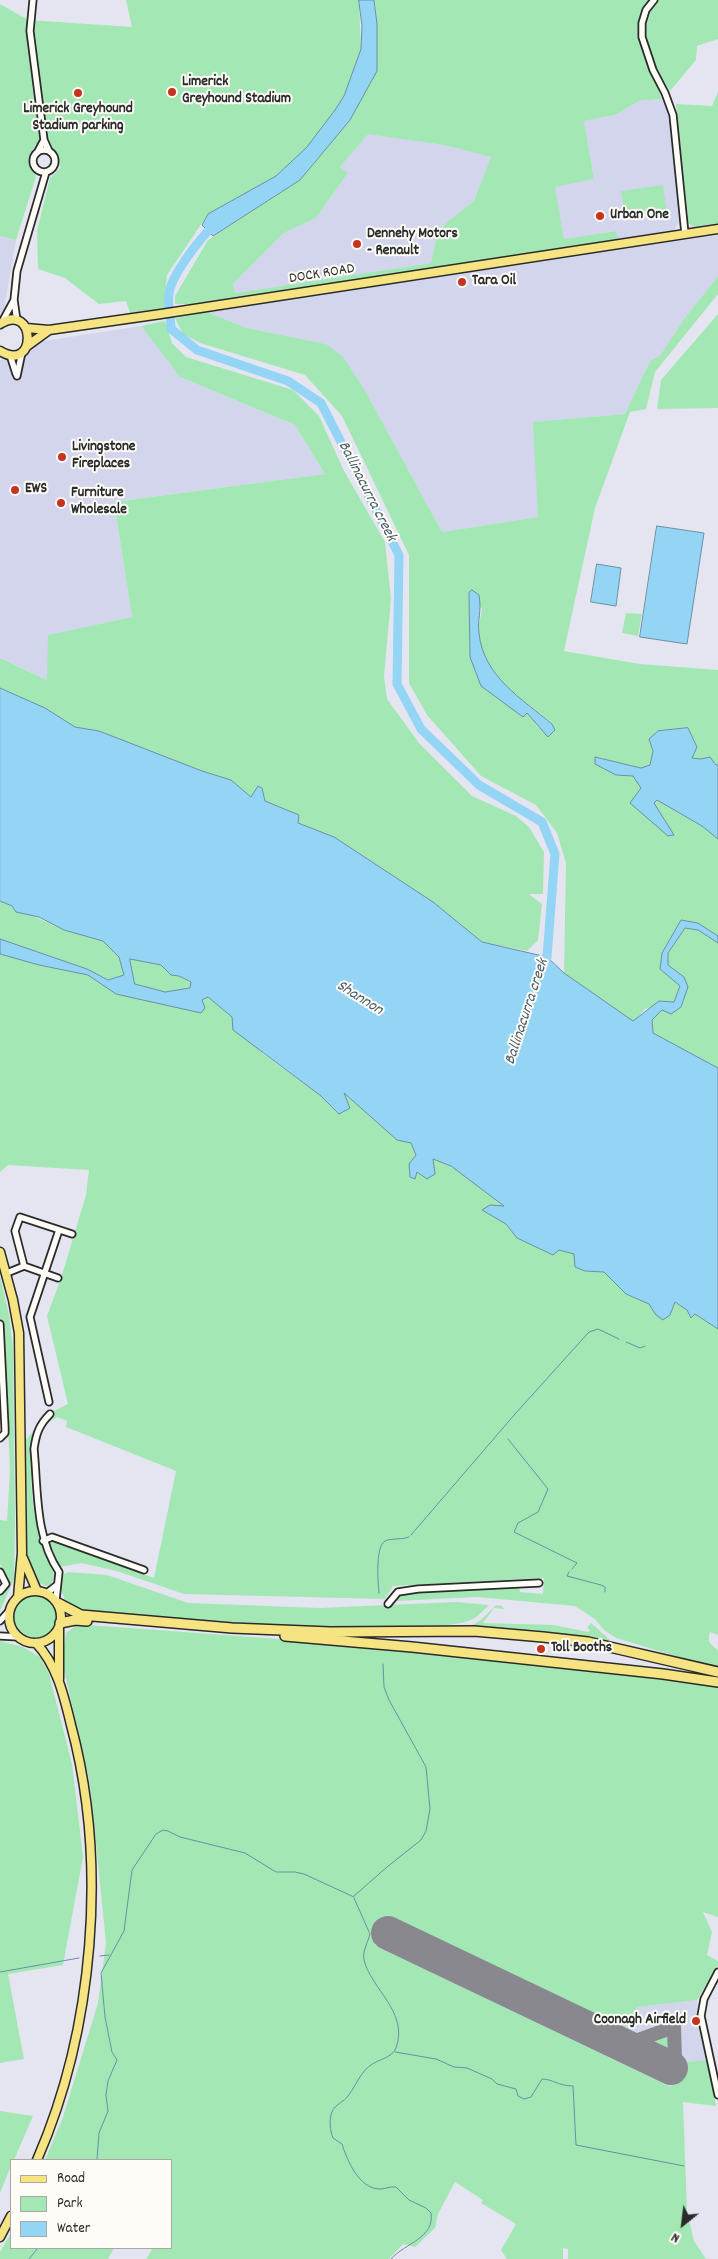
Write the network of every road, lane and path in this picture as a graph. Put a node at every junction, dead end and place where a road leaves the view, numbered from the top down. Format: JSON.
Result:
{"nodes":[{"id":1,"x":33,"y":0,"type":"edge"},
{"id":2,"x":654,"y":0,"type":"edge"},
{"id":3,"x":44,"y":140,"type":"junction"},
{"id":4,"x":50,"y":151,"type":"junction"},
{"id":5,"x":37,"y":153,"type":"junction"},
{"id":6,"x":38,"y":170,"type":"junction"},
{"id":7,"x":46,"y":172,"type":"junction"},
{"id":8,"x":42,"y":185,"type":"junction"},
{"id":9,"x":718,"y":229,"type":"edge"},
{"id":10,"x":685,"y":234,"type":"junction"},
{"id":11,"x":14,"y":300,"type":"junction"},
{"id":12,"x":17,"y":321,"type":"junction"},
{"id":13,"x":1,"y":323,"type":"edge"},
{"id":14,"x":26,"y":328,"type":"junction"},
{"id":15,"x":49,"y":330,"type":"junction"},
{"id":16,"x":24,"y":349,"type":"junction"},
{"id":17,"x":0,"y":351,"type":"edge"},
{"id":18,"x":10,"y":355,"type":"junction"},
{"id":19,"x":59,"y":1230,"type":"junction"},
{"id":20,"x":72,"y":1234,"type":"dead end"},
{"id":21,"x":0,"y":1252,"type":"edge"},
{"id":22,"x":24,"y":1266,"type":"junction"},
{"id":23,"x":6,"y":1273,"type":"junction"},
{"id":24,"x":45,"y":1274,"type":"junction"},
{"id":25,"x":58,"y":1278,"type":"dead end"},
{"id":26,"x":0,"y":1324,"type":"edge"},
{"id":27,"x":49,"y":1402,"type":"dead end"},
{"id":28,"x":50,"y":1414,"type":"dead end"},
{"id":29,"x":0,"y":1438,"type":"edge"},
{"id":30,"x":43,"y":1541,"type":"junction"},
{"id":31,"x":22,"y":1553,"type":"junction"},
{"id":32,"x":144,"y":1570,"type":"dead end"},
{"id":33,"x":0,"y":1572,"type":"edge"},
{"id":34,"x":539,"y":1583,"type":"dead end"},
{"id":35,"x":57,"y":1585,"type":"junction"},
{"id":36,"x":0,"y":1591,"type":"edge"},
{"id":37,"x":37,"y":1591,"type":"junction"},
{"id":38,"x":47,"y":1593,"type":"junction"},
{"id":39,"x":18,"y":1597,"type":"junction"},
{"id":40,"x":57,"y":1601,"type":"junction"},
{"id":41,"x":388,"y":1604,"type":"dead end"},
{"id":42,"x":10,"y":1610,"type":"junction"},
{"id":43,"x":0,"y":1621,"type":"edge"},
{"id":44,"x":60,"y":1625,"type":"junction"},
{"id":45,"x":0,"y":1636,"type":"edge"},
{"id":46,"x":19,"y":1637,"type":"junction"},
{"id":47,"x":36,"y":1643,"type":"junction"},
{"id":48,"x":718,"y":1672,"type":"edge"},
{"id":49,"x":718,"y":1682,"type":"edge"},
{"id":50,"x":60,"y":1683,"type":"junction"},
{"id":51,"x":718,"y":1972,"type":"edge"},
{"id":52,"x":718,"y":2095,"type":"edge"},
{"id":53,"x":37,"y":2159,"type":"edge"},
{"id":54,"x":10,"y":2218,"type":"edge"},
{"id":55,"x":0,"y":2237,"type":"edge"}],
"edges":[{"from":1,"to":3,"type":"street"},
{"from":2,"to":10,"type":"street"},
{"from":3,"to":4,"type":"street"},
{"from":3,"to":5,"type":"street"},
{"from":4,"to":5,"type":"street"},
{"from":4,"to":7,"type":"street"},
{"from":5,"to":6,"type":"street"},
{"from":6,"to":7,"type":"street"},
{"from":6,"to":8,"type":"street"},
{"from":7,"to":8,"type":"street"},
{"from":8,"to":11,"type":"street"},
{"from":9,"to":10,"type":"main road","name":"DOCK ROAD"},
{"from":10,"to":15,"type":"main road","name":"DOCK ROAD"},
{"from":11,"to":12,"type":"street"},
{"from":11,"to":13,"type":"street"},
{"from":12,"to":13,"type":"main road"},
{"from":12,"to":14,"type":"main road"},
{"from":14,"to":15,"type":"main road","name":"DOCK ROAD"},
{"from":14,"to":16,"type":"main road"},
{"from":15,"to":16,"type":"main road","name":"DOCK ROAD"},
{"from":16,"to":18,"type":"main road"},
{"from":16,"to":18,"type":"street"},
{"from":17,"to":18,"type":"main road"},
{"from":19,"to":20,"type":"street"},
{"from":19,"to":22,"type":"street"},
{"from":19,"to":24,"type":"street"},
{"from":21,"to":23,"type":"main road"},
{"from":22,"to":23,"type":"street"},
{"from":22,"to":24,"type":"street"},
{"from":23,"to":31,"type":"main road"},
{"from":24,"to":25,"type":"street"},
{"from":24,"to":27,"type":"street"},
{"from":26,"to":29,"type":"street"},
{"from":28,"to":30,"type":"street"},
{"from":30,"to":32,"type":"street"},
{"from":30,"to":35,"type":"street"},
{"from":31,"to":37,"type":"main road"},
{"from":31,"to":39,"type":"main road"},
{"from":33,"to":36,"type":"street"},
{"from":34,"to":41,"type":"street"},
{"from":35,"to":38,"type":"street"},
{"from":35,"to":40,"type":"street"},
{"from":37,"to":38,"type":"main road"},
{"from":37,"to":39,"type":"main road"},
{"from":38,"to":40,"type":"main road"},
{"from":39,"to":42,"type":"main road"},
{"from":40,"to":44,"type":"main road"},
{"from":40,"to":48,"type":"highway"},
{"from":42,"to":43,"type":"street"},
{"from":42,"to":46,"type":"main road"},
{"from":44,"to":47,"type":"main road"},
{"from":44,"to":49,"type":"highway"},
{"from":44,"to":50,"type":"main road"},
{"from":45,"to":46,"type":"street"},
{"from":46,"to":47,"type":"main road"},
{"from":47,"to":50,"type":"main road"},
{"from":50,"to":53,"type":"main road"},
{"from":51,"to":52,"type":"street"},
{"from":54,"to":55,"type":"main road"}]}
